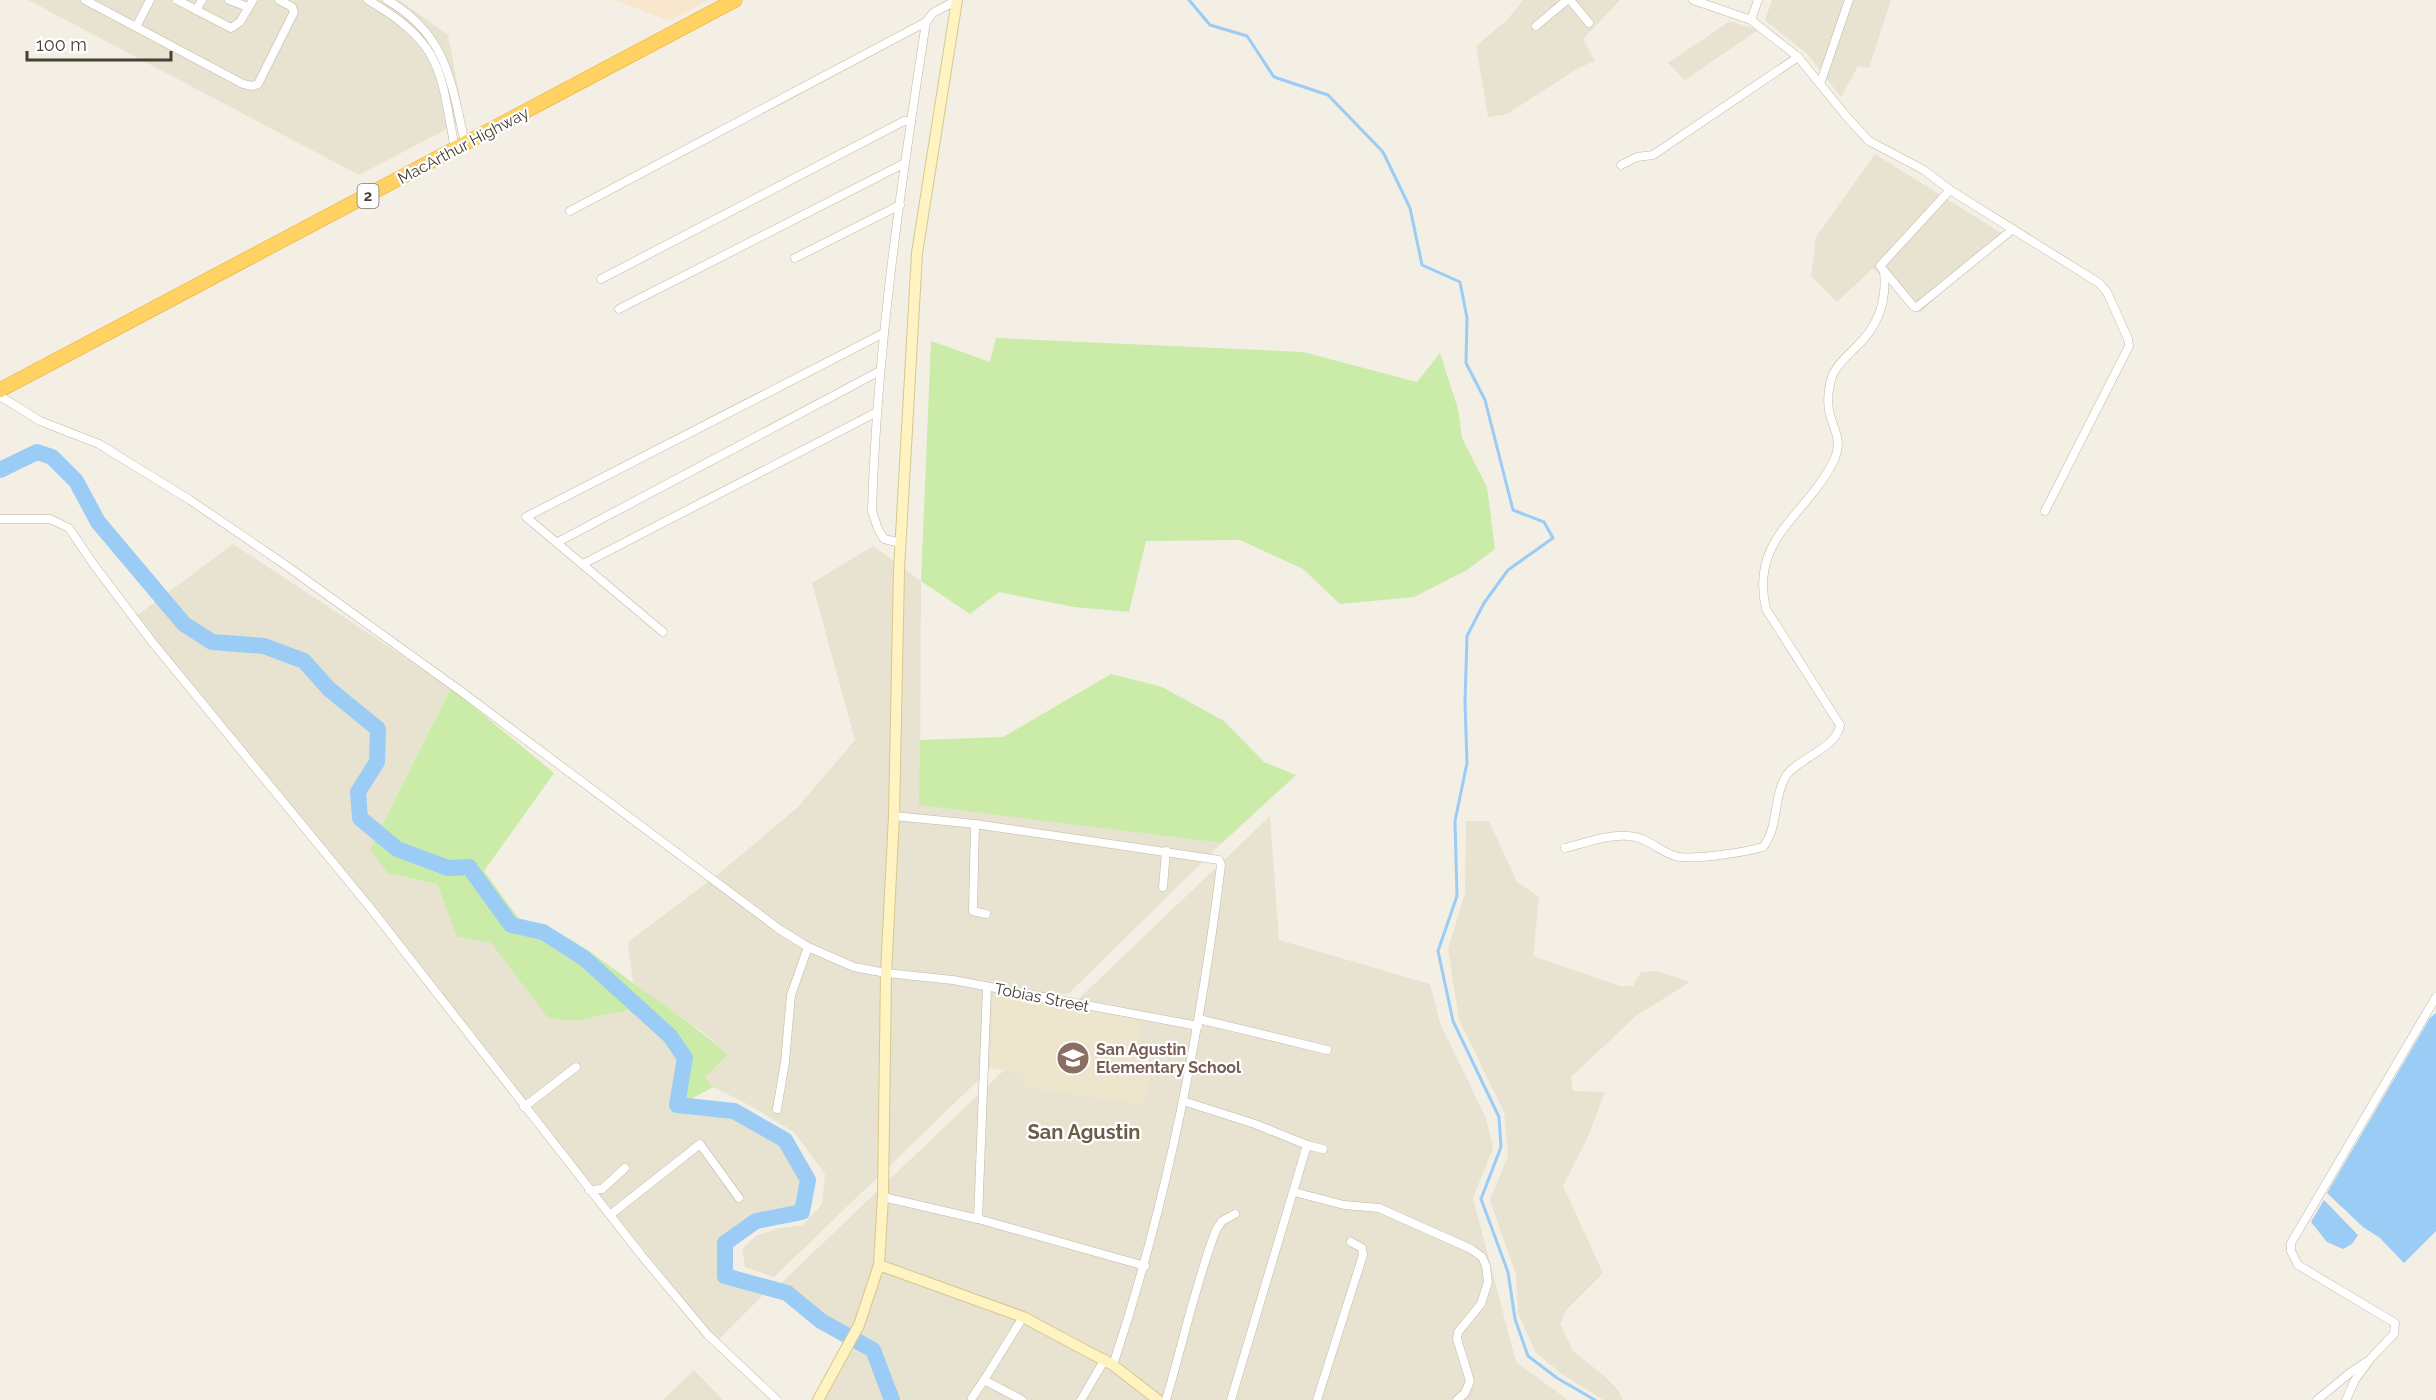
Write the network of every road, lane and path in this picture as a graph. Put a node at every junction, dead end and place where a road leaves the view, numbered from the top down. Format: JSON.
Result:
{"nodes":[{"id":1,"x":85,"y":0,"type":"edge"},
{"id":2,"x":150,"y":0,"type":"edge"},
{"id":3,"x":177,"y":0,"type":"edge"},
{"id":4,"x":202,"y":0,"type":"edge"},
{"id":5,"x":229,"y":0,"type":"edge"},
{"id":6,"x":279,"y":0,"type":"edge"},
{"id":7,"x":368,"y":0,"type":"edge"},
{"id":8,"x":387,"y":0,"type":"edge"},
{"id":9,"x":735,"y":0,"type":"edge"},
{"id":10,"x":957,"y":0,"type":"edge"},
{"id":11,"x":1569,"y":0,"type":"edge"},
{"id":12,"x":1693,"y":0,"type":"edge"},
{"id":13,"x":1758,"y":0,"type":"edge"},
{"id":14,"x":1849,"y":0,"type":"edge"},
{"id":15,"x":99,"y":3,"type":"edge"},
{"id":16,"x":250,"y":3,"type":"edge"},
{"id":17,"x":196,"y":10,"type":"junction"},
{"id":18,"x":1751,"y":20,"type":"junction"},
{"id":19,"x":927,"y":22,"type":"junction"},
{"id":20,"x":1589,"y":23,"type":"dead end"},
{"id":21,"x":1536,"y":26,"type":"dead end"},
{"id":22,"x":136,"y":27,"type":"junction"},
{"id":23,"x":1798,"y":57,"type":"junction"},
{"id":24,"x":447,"y":83,"type":"junction"},
{"id":25,"x":1820,"y":84,"type":"junction"},
{"id":26,"x":911,"y":121,"type":"junction"},
{"id":27,"x":460,"y":146,"type":"junction"},
{"id":28,"x":906,"y":163,"type":"junction"},
{"id":29,"x":1621,"y":165,"type":"dead end"},
{"id":30,"x":1950,"y":190,"type":"junction"},
{"id":31,"x":900,"y":204,"type":"junction"},
{"id":32,"x":570,"y":211,"type":"dead end"},
{"id":33,"x":2013,"y":229,"type":"junction"},
{"id":34,"x":795,"y":258,"type":"dead end"},
{"id":35,"x":1884,"y":272,"type":"junction"},
{"id":36,"x":600,"y":279,"type":"dead end"},
{"id":37,"x":620,"y":309,"type":"dead end"},
{"id":38,"x":884,"y":333,"type":"junction"},
{"id":39,"x":880,"y":371,"type":"junction"},
{"id":40,"x":0,"y":390,"type":"edge"},
{"id":41,"x":0,"y":396,"type":"edge"},
{"id":42,"x":877,"y":412,"type":"junction"},
{"id":43,"x":2044,"y":511,"type":"dead end"},
{"id":44,"x":0,"y":519,"type":"edge"},
{"id":45,"x":558,"y":542,"type":"junction"},
{"id":46,"x":901,"y":543,"type":"junction"},
{"id":47,"x":583,"y":564,"type":"junction"},
{"id":48,"x":663,"y":632,"type":"dead end"},
{"id":49,"x":894,"y":816,"type":"junction"},
{"id":50,"x":975,"y":824,"type":"junction"},
{"id":51,"x":1565,"y":848,"type":"dead end"},
{"id":52,"x":1166,"y":851,"type":"junction"},
{"id":53,"x":1163,"y":887,"type":"dead end"},
{"id":54,"x":986,"y":914,"type":"dead end"},
{"id":55,"x":808,"y":946,"type":"junction"},
{"id":56,"x":886,"y":973,"type":"junction"},
{"id":57,"x":987,"y":987,"type":"junction"},
{"id":58,"x":2436,"y":997,"type":"edge"},
{"id":59,"x":1198,"y":1023,"type":"junction"},
{"id":60,"x":1327,"y":1050,"type":"dead end"},
{"id":61,"x":576,"y":1067,"type":"dead end"},
{"id":62,"x":1183,"y":1101,"type":"junction"},
{"id":63,"x":524,"y":1107,"type":"junction"},
{"id":64,"x":777,"y":1109,"type":"dead end"},
{"id":65,"x":1307,"y":1145,"type":"junction"},
{"id":66,"x":1323,"y":1149,"type":"dead end"},
{"id":67,"x":625,"y":1168,"type":"dead end"},
{"id":68,"x":589,"y":1190,"type":"junction"},
{"id":69,"x":1294,"y":1192,"type":"junction"},
{"id":70,"x":884,"y":1197,"type":"junction"},
{"id":71,"x":739,"y":1198,"type":"dead end"},
{"id":72,"x":1235,"y":1214,"type":"dead end"},
{"id":73,"x":610,"y":1215,"type":"junction"},
{"id":74,"x":978,"y":1219,"type":"junction"},
{"id":75,"x":1351,"y":1242,"type":"dead end"},
{"id":76,"x":879,"y":1265,"type":"junction"},
{"id":77,"x":1145,"y":1266,"type":"junction"},
{"id":78,"x":1023,"y":1317,"type":"junction"},
{"id":79,"x":1109,"y":1362,"type":"junction"},
{"id":80,"x":2368,"y":1362,"type":"junction"},
{"id":81,"x":984,"y":1380,"type":"junction"},
{"id":82,"x":972,"y":1398,"type":"dead end"},
{"id":83,"x":777,"y":1400,"type":"edge"},
{"id":84,"x":818,"y":1400,"type":"edge"},
{"id":85,"x":1022,"y":1400,"type":"edge"},
{"id":86,"x":1081,"y":1400,"type":"edge"},
{"id":87,"x":1158,"y":1400,"type":"edge"},
{"id":88,"x":1166,"y":1400,"type":"edge"},
{"id":89,"x":1231,"y":1400,"type":"edge"},
{"id":90,"x":1317,"y":1400,"type":"edge"},
{"id":91,"x":1457,"y":1400,"type":"edge"},
{"id":92,"x":2317,"y":1400,"type":"edge"},
{"id":93,"x":2346,"y":1400,"type":"edge"}],
"edges":[{"from":1,"to":15,"type":"street"},
{"from":2,"to":22,"type":"street"},
{"from":3,"to":17,"type":"street"},
{"from":4,"to":17,"type":"street"},
{"from":5,"to":16,"type":"street"},
{"from":6,"to":22,"type":"street"},
{"from":7,"to":24,"type":"street"},
{"from":8,"to":24,"type":"street"},
{"from":9,"to":27,"type":"highway","name":"MacArthur Highway","number":"2"},
{"from":10,"to":19,"type":"street"},
{"from":10,"to":46,"type":"street"},
{"from":11,"to":20,"type":"street"},
{"from":11,"to":21,"type":"street"},
{"from":12,"to":18,"type":"street"},
{"from":13,"to":18,"type":"street"},
{"from":14,"to":25,"type":"street"},
{"from":15,"to":22,"type":"street"},
{"from":16,"to":17,"type":"street"},
{"from":18,"to":23,"type":"street"},
{"from":19,"to":26,"type":"street"},
{"from":19,"to":32,"type":"street"},
{"from":23,"to":25,"type":"street"},
{"from":23,"to":29,"type":"street"},
{"from":24,"to":27,"type":"street"},
{"from":25,"to":30,"type":"street"},
{"from":26,"to":28,"type":"street"},
{"from":26,"to":36,"type":"street"},
{"from":27,"to":40,"type":"highway","name":"MacArthur Highway","number":"2"},
{"from":28,"to":31,"type":"street"},
{"from":28,"to":37,"type":"street"},
{"from":30,"to":33,"type":"street"},
{"from":30,"to":35,"type":"street"},
{"from":31,"to":34,"type":"street"},
{"from":31,"to":38,"type":"street"},
{"from":33,"to":35,"type":"street"},
{"from":33,"to":43,"type":"street"},
{"from":35,"to":51,"type":"street"},
{"from":38,"to":39,"type":"street"},
{"from":38,"to":45,"type":"street"},
{"from":39,"to":42,"type":"street"},
{"from":39,"to":45,"type":"street"},
{"from":41,"to":55,"type":"street","name":"Tobias Street"},
{"from":42,"to":46,"type":"street"},
{"from":42,"to":47,"type":"street"},
{"from":44,"to":63,"type":"street"},
{"from":45,"to":47,"type":"street"},
{"from":46,"to":49,"type":"street"},
{"from":47,"to":48,"type":"street"},
{"from":49,"to":50,"type":"street"},
{"from":49,"to":56,"type":"street"},
{"from":50,"to":52,"type":"street"},
{"from":50,"to":54,"type":"street"},
{"from":52,"to":53,"type":"street"},
{"from":52,"to":59,"type":"street"},
{"from":55,"to":56,"type":"street","name":"Tobias Street"},
{"from":55,"to":64,"type":"street"},
{"from":56,"to":57,"type":"street","name":"Tobias Street"},
{"from":56,"to":70,"type":"street"},
{"from":57,"to":59,"type":"street","name":"Tobias Street"},
{"from":57,"to":74,"type":"street"},
{"from":58,"to":80,"type":"street"},
{"from":59,"to":60,"type":"street","name":"Tobias Street"},
{"from":59,"to":62,"type":"street"},
{"from":61,"to":63,"type":"street"},
{"from":62,"to":65,"type":"street"},
{"from":62,"to":77,"type":"street"},
{"from":63,"to":68,"type":"street"},
{"from":65,"to":66,"type":"street"},
{"from":65,"to":69,"type":"street"},
{"from":67,"to":68,"type":"street"},
{"from":68,"to":73,"type":"street"},
{"from":69,"to":89,"type":"street"},
{"from":69,"to":91,"type":"street"},
{"from":70,"to":74,"type":"street"},
{"from":70,"to":76,"type":"street"},
{"from":71,"to":73,"type":"street"},
{"from":72,"to":88,"type":"street"},
{"from":73,"to":83,"type":"street"},
{"from":74,"to":77,"type":"street"},
{"from":75,"to":90,"type":"street"},
{"from":76,"to":78,"type":"street"},
{"from":76,"to":84,"type":"street"},
{"from":77,"to":79,"type":"street"},
{"from":78,"to":79,"type":"street"},
{"from":78,"to":81,"type":"street"},
{"from":79,"to":86,"type":"street"},
{"from":79,"to":87,"type":"street"},
{"from":80,"to":92,"type":"street"},
{"from":80,"to":93,"type":"street"},
{"from":81,"to":82,"type":"street"},
{"from":81,"to":85,"type":"street"}]}
